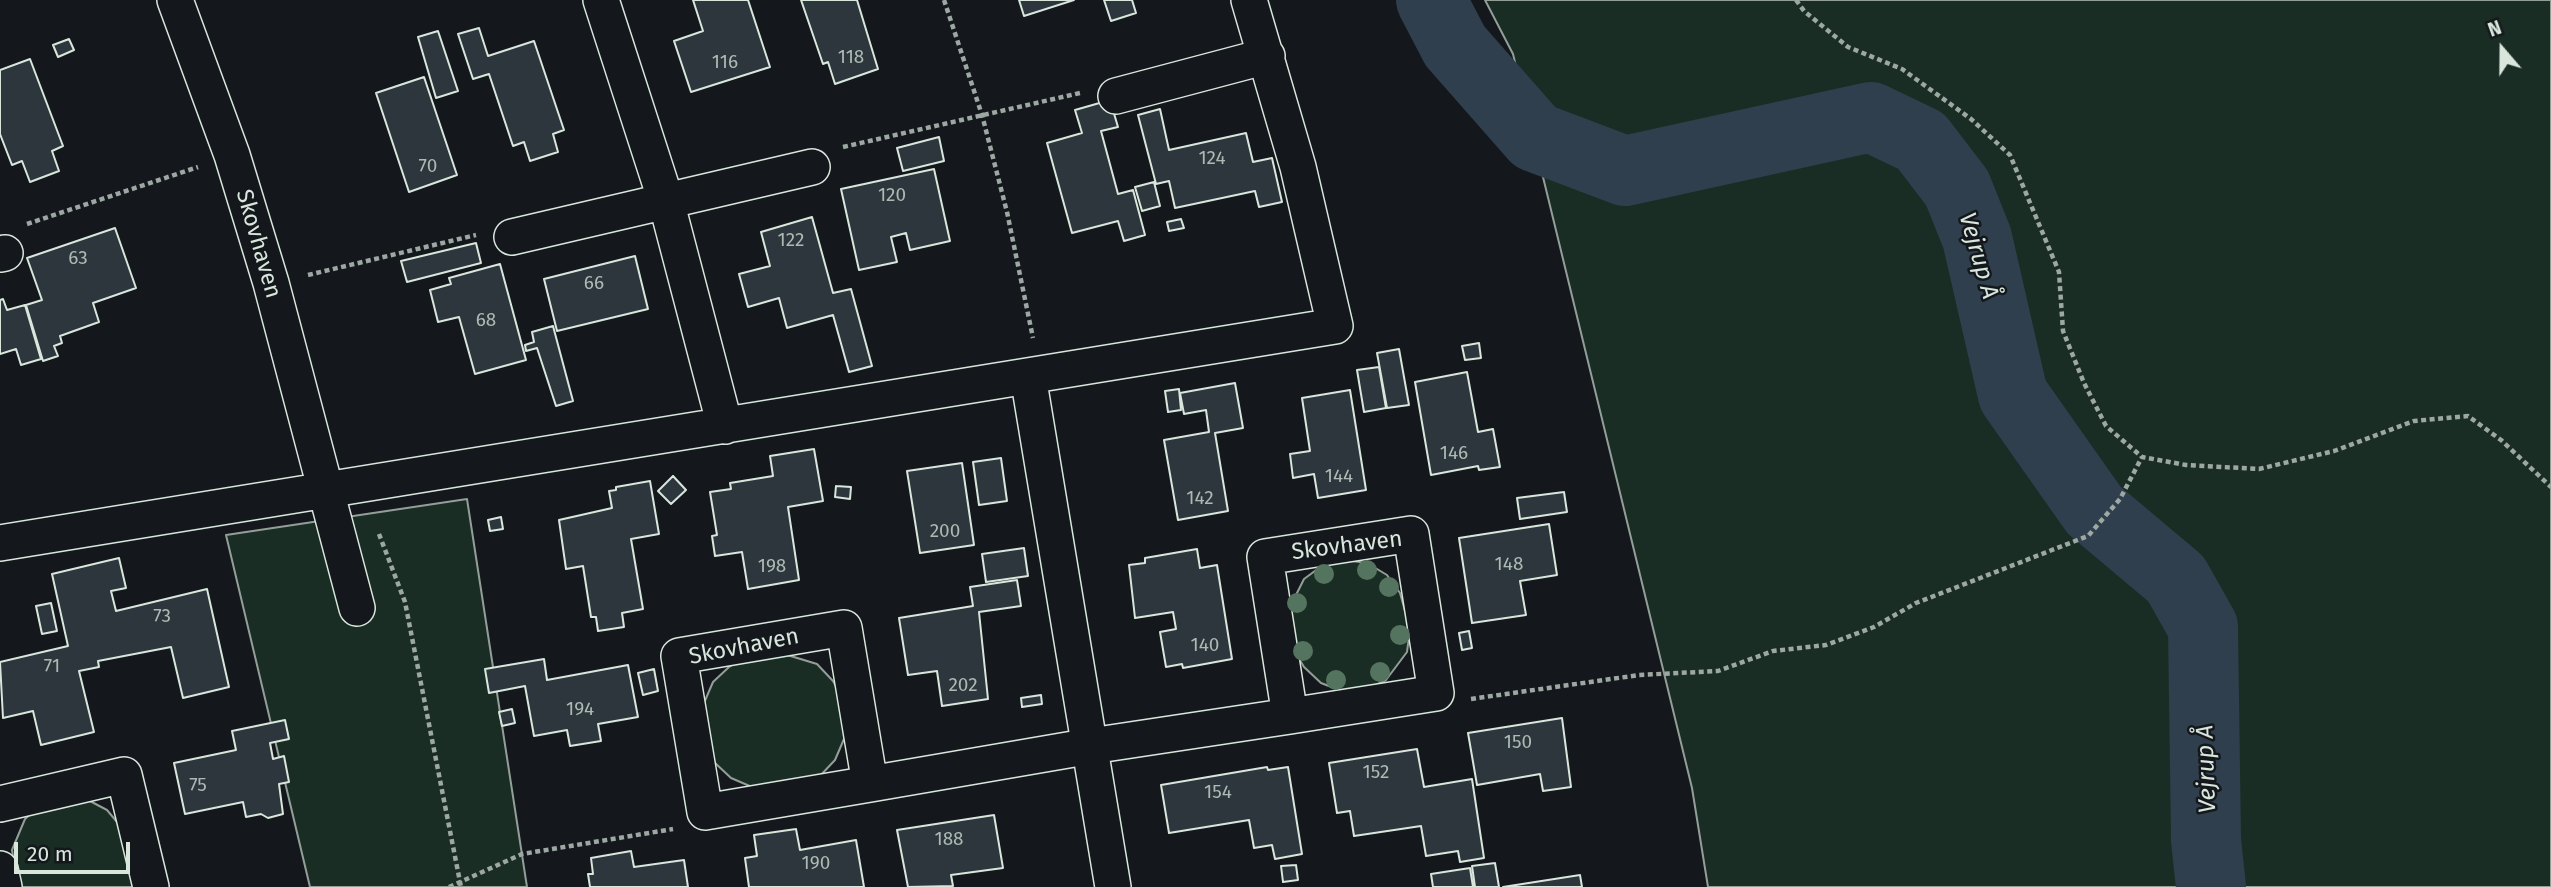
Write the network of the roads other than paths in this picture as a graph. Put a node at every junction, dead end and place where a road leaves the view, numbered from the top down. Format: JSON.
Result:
{"nodes":[{"id":1,"x":175,"y":0,"type":"edge"},
{"id":2,"x":601,"y":0,"type":"edge"},
{"id":3,"x":1249,"y":0,"type":"edge"},
{"id":4,"x":1267,"y":56,"type":"junction"},
{"id":5,"x":1116,"y":96,"type":"road end"},
{"id":6,"x":812,"y":167,"type":"road end"},
{"id":7,"x":666,"y":201,"type":"junction"},
{"id":8,"x":512,"y":237,"type":"road end"},
{"id":9,"x":1028,"y":376,"type":"junction"},
{"id":10,"x":725,"y":426,"type":"junction"},
{"id":11,"x":328,"y":491,"type":"junction"},
{"id":12,"x":0,"y":543,"type":"edge"},
{"id":13,"x":357,"y":608,"type":"dead end"},
{"id":14,"x":1290,"y":716,"type":"junction"},
{"id":15,"x":1091,"y":746,"type":"junction"},
{"id":16,"x":870,"y":784,"type":"junction"},
{"id":17,"x":0,"y":804,"type":"edge"},
{"id":18,"x":0,"y":869,"type":"edge"},
{"id":19,"x":4,"y":887,"type":"edge"},
{"id":20,"x":151,"y":887,"type":"edge"},
{"id":21,"x":1113,"y":887,"type":"edge"}],
"edges":[{"from":1,"to":11,"type":"street","name":"Skovhaven"},
{"from":2,"to":7,"type":"street"},
{"from":3,"to":4,"type":"street"},
{"from":4,"to":5,"type":"street"},
{"from":4,"to":9,"type":"street"},
{"from":6,"to":7,"type":"street"},
{"from":7,"to":8,"type":"street"},
{"from":7,"to":10,"type":"street"},
{"from":9,"to":10,"type":"street"},
{"from":9,"to":15,"type":"street"},
{"from":10,"to":11,"type":"street"},
{"from":11,"to":12,"type":"street"},
{"from":11,"to":13,"type":"street","name":"Skovhaven"},
{"from":14,"to":14,"type":"street","name":"Skovhaven"},
{"from":14,"to":15,"type":"street"},
{"from":15,"to":16,"type":"street"},
{"from":15,"to":21,"type":"street"},
{"from":16,"to":16,"type":"street","name":"Skovhaven"},
{"from":17,"to":20,"type":"street"},
{"from":18,"to":19,"type":"street"}]}
